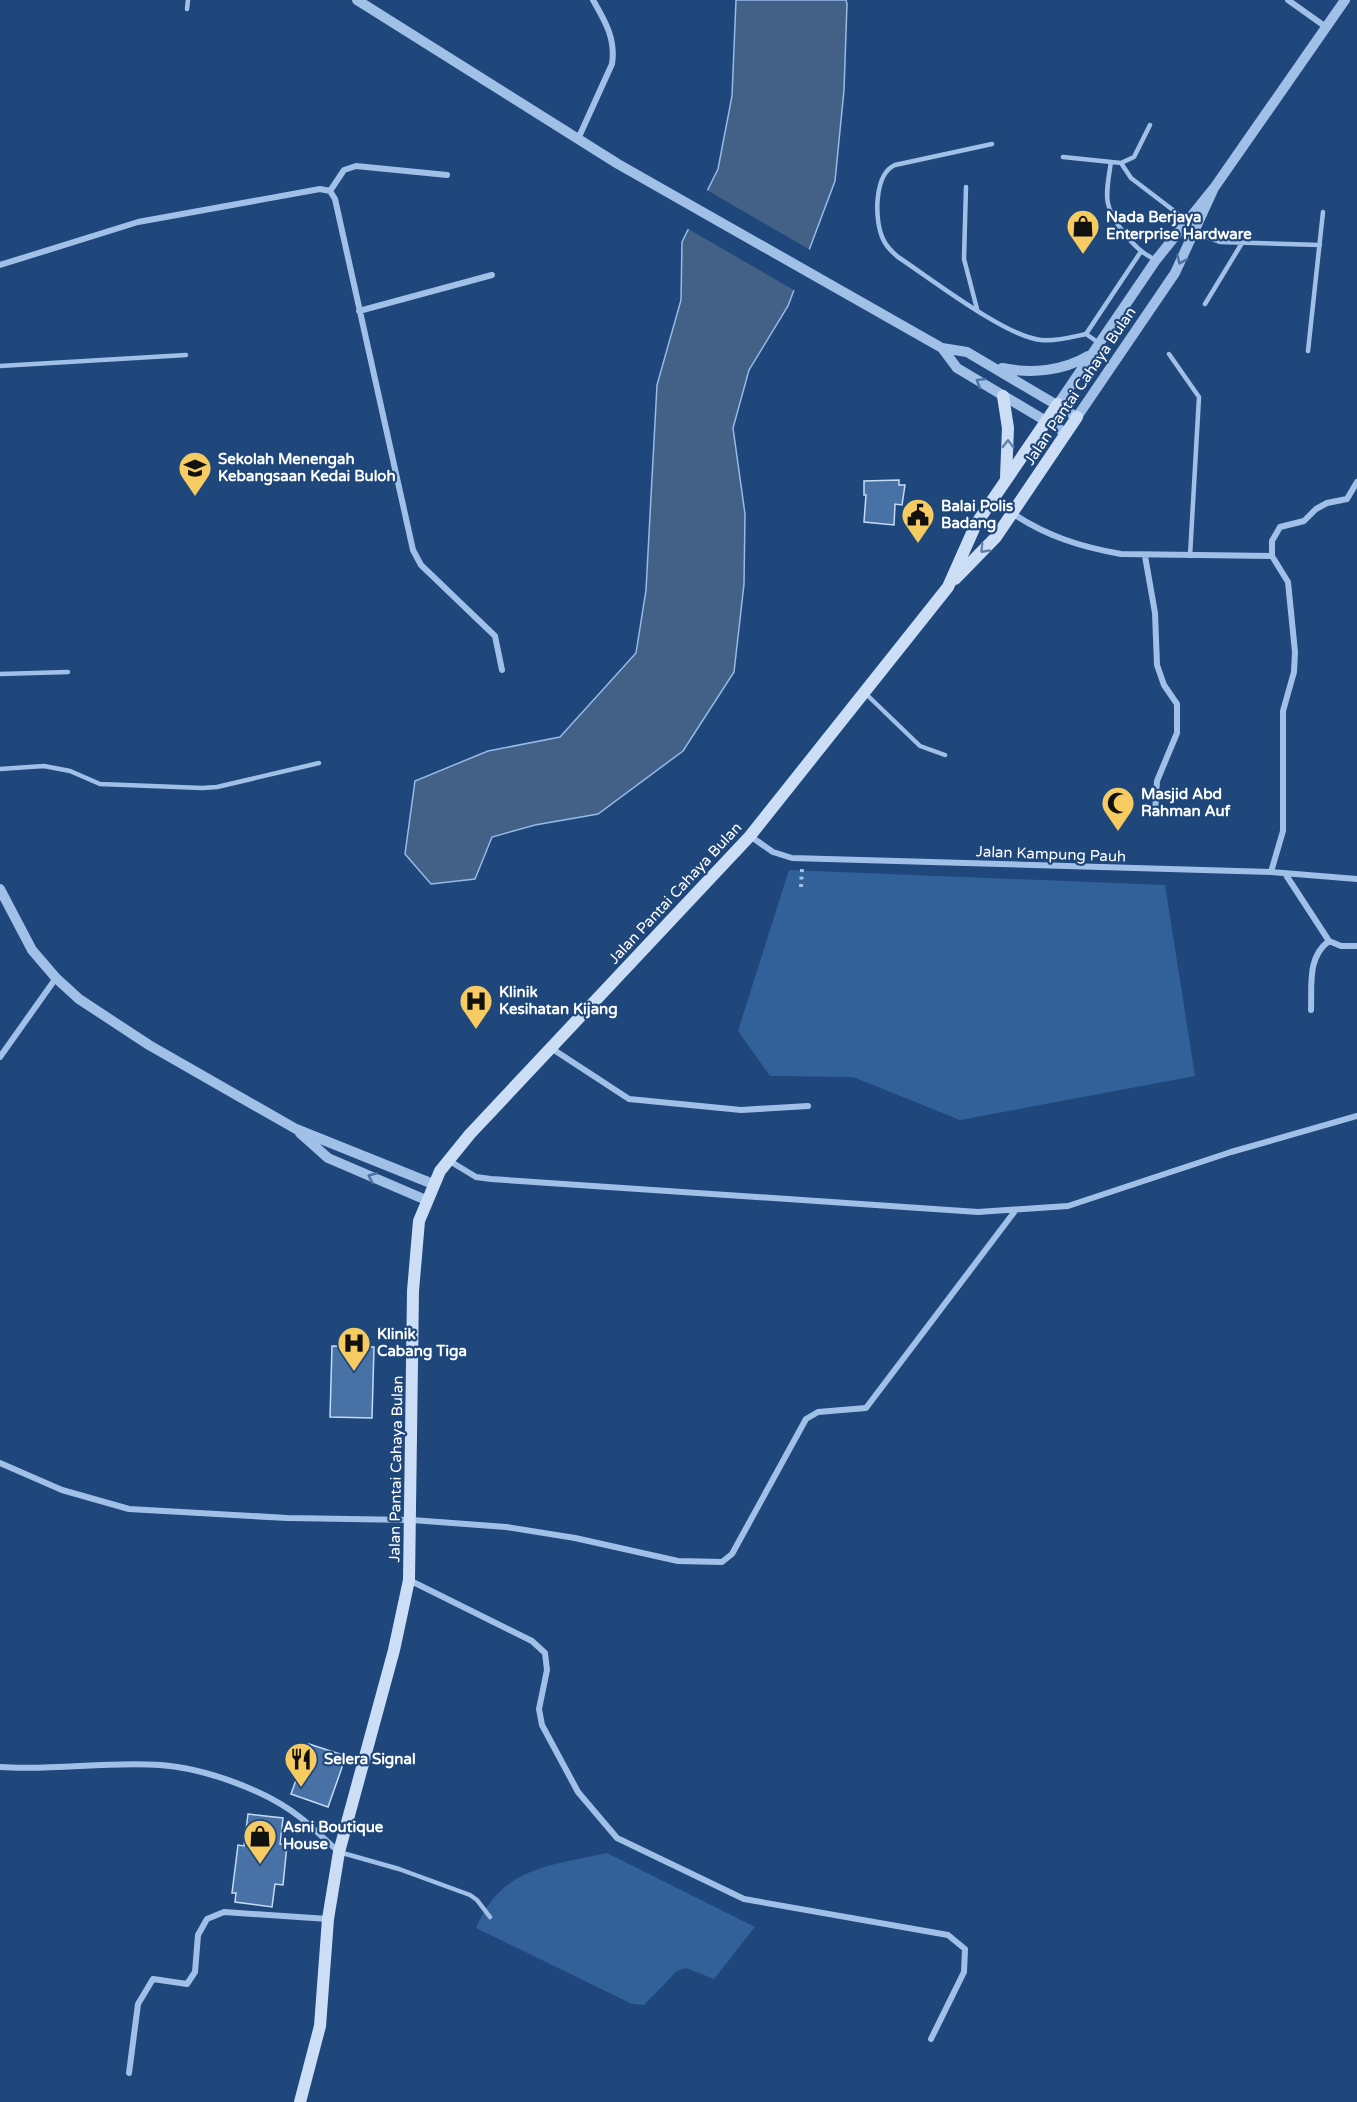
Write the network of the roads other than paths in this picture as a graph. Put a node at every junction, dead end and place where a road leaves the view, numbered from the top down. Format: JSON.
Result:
{"nodes":[{"id":1,"x":188,"y":0,"type":"edge"},
{"id":2,"x":357,"y":0,"type":"edge"},
{"id":3,"x":593,"y":0,"type":"edge"},
{"id":4,"x":1288,"y":0,"type":"edge"},
{"id":5,"x":1345,"y":0,"type":"edge"},
{"id":6,"x":187,"y":9,"type":"dead end"},
{"id":7,"x":1326,"y":27,"type":"junction"},
{"id":8,"x":1150,"y":125,"type":"dead end"},
{"id":9,"x":578,"y":139,"type":"junction"},
{"id":10,"x":992,"y":144,"type":"dead end"},
{"id":11,"x":1063,"y":157,"type":"dead end"},
{"id":12,"x":1111,"y":162,"type":"junction"},
{"id":13,"x":1121,"y":163,"type":"junction"},
{"id":14,"x":447,"y":175,"type":"dead end"},
{"id":15,"x":966,"y":187,"type":"dead end"},
{"id":16,"x":1214,"y":188,"type":"junction"},
{"id":17,"x":330,"y":191,"type":"junction"},
{"id":18,"x":1323,"y":212,"type":"dead end"},
{"id":19,"x":1187,"y":221,"type":"junction"},
{"id":20,"x":1193,"y":232,"type":"junction"},
{"id":21,"x":1242,"y":243,"type":"junction"},
{"id":22,"x":1320,"y":245,"type":"junction"},
{"id":23,"x":1140,"y":253,"type":"junction"},
{"id":24,"x":1156,"y":260,"type":"junction"},
{"id":25,"x":0,"y":265,"type":"edge"},
{"id":26,"x":492,"y":275,"type":"dead end"},
{"id":27,"x":1205,"y":304,"type":"dead end"},
{"id":28,"x":977,"y":309,"type":"junction"},
{"id":29,"x":359,"y":311,"type":"junction"},
{"id":30,"x":1086,"y":334,"type":"junction"},
{"id":31,"x":1100,"y":343,"type":"junction"},
{"id":32,"x":942,"y":348,"type":"junction"},
{"id":33,"x":1308,"y":351,"type":"dead end"},
{"id":34,"x":1092,"y":353,"type":"junction"},
{"id":35,"x":1169,"y":354,"type":"dead end"},
{"id":36,"x":186,"y":355,"type":"dead end"},
{"id":37,"x":0,"y":366,"type":"edge"},
{"id":38,"x":993,"y":366,"type":"junction"},
{"id":39,"x":1002,"y":396,"type":"junction"},
{"id":40,"x":1058,"y":405,"type":"junction"},
{"id":41,"x":1077,"y":417,"type":"junction"},
{"id":42,"x":1047,"y":420,"type":"junction"},
{"id":43,"x":1066,"y":433,"type":"junction"},
{"id":44,"x":1357,"y":482,"type":"edge"},
{"id":45,"x":999,"y":492,"type":"junction"},
{"id":46,"x":1012,"y":513,"type":"junction"},
{"id":47,"x":1145,"y":556,"type":"junction"},
{"id":48,"x":1190,"y":556,"type":"junction"},
{"id":49,"x":1272,"y":556,"type":"junction"},
{"id":50,"x":948,"y":586,"type":"junction"},
{"id":51,"x":502,"y":670,"type":"dead end"},
{"id":52,"x":68,"y":672,"type":"dead end"},
{"id":53,"x":0,"y":674,"type":"edge"},
{"id":54,"x":863,"y":692,"type":"junction"},
{"id":55,"x":945,"y":755,"type":"dead end"},
{"id":56,"x":319,"y":764,"type":"dead end"},
{"id":57,"x":0,"y":769,"type":"edge"},
{"id":58,"x":1155,"y":812,"type":"dead end"},
{"id":59,"x":750,"y":836,"type":"junction"},
{"id":60,"x":1271,"y":872,"type":"junction"},
{"id":61,"x":1286,"y":875,"type":"junction"},
{"id":62,"x":1357,"y":879,"type":"edge"},
{"id":63,"x":0,"y":889,"type":"edge"},
{"id":64,"x":1329,"y":941,"type":"junction"},
{"id":65,"x":1357,"y":946,"type":"edge"},
{"id":66,"x":56,"y":978,"type":"junction"},
{"id":67,"x":1311,"y":1010,"type":"dead end"},
{"id":68,"x":551,"y":1047,"type":"junction"},
{"id":69,"x":0,"y":1057,"type":"edge"},
{"id":70,"x":808,"y":1106,"type":"dead end"},
{"id":71,"x":1357,"y":1116,"type":"edge"},
{"id":72,"x":296,"y":1129,"type":"junction"},
{"id":73,"x":448,"y":1159,"type":"junction"},
{"id":74,"x":433,"y":1184,"type":"junction"},
{"id":75,"x":426,"y":1200,"type":"junction"},
{"id":76,"x":1015,"y":1211,"type":"junction"},
{"id":77,"x":0,"y":1463,"type":"edge"},
{"id":78,"x":412,"y":1520,"type":"junction"},
{"id":79,"x":409,"y":1580,"type":"junction"},
{"id":80,"x":0,"y":1767,"type":"edge"},
{"id":81,"x":339,"y":1852,"type":"junction"},
{"id":82,"x":490,"y":1917,"type":"dead end"},
{"id":83,"x":328,"y":1920,"type":"junction"},
{"id":84,"x":931,"y":2039,"type":"dead end"},
{"id":85,"x":129,"y":2073,"type":"dead end"},
{"id":86,"x":300,"y":2102,"type":"edge"}],
"edges":[{"from":1,"to":6,"type":"lane"},
{"from":2,"to":9,"type":"street"},
{"from":3,"to":9,"type":"street"},
{"from":4,"to":7,"type":"street"},
{"from":5,"to":7,"type":"street","name":"Jalan Pantai Cahaya Bulan"},
{"from":7,"to":16,"type":"street","name":"Jalan Pantai Cahaya Bulan"},
{"from":8,"to":13,"type":"lane"},
{"from":9,"to":32,"type":"street"},
{"from":10,"to":28,"type":"lane"},
{"from":11,"to":12,"type":"lane"},
{"from":12,"to":13,"type":"lane"},
{"from":12,"to":23,"type":"lane"},
{"from":13,"to":19,"type":"lane"},
{"from":14,"to":17,"type":"street"},
{"from":15,"to":28,"type":"lane"},
{"from":16,"to":19,"type":"street","name":"Jalan Pantai Cahaya Bulan"},
{"from":16,"to":20,"type":"street","name":"Jalan Pantai Cahaya Bulan"},
{"from":17,"to":25,"type":"street"},
{"from":17,"to":29,"type":"street"},
{"from":18,"to":22,"type":"lane"},
{"from":19,"to":24,"type":"street","name":"Jalan Pantai Cahaya Bulan"},
{"from":20,"to":21,"type":"lane"},
{"from":20,"to":41,"type":"street","name":"Jalan Pantai Cahaya Bulan","one_way":true},
{"from":21,"to":22,"type":"lane"},
{"from":21,"to":27,"type":"lane"},
{"from":22,"to":33,"type":"lane"},
{"from":23,"to":24,"type":"lane"},
{"from":23,"to":30,"type":"lane"},
{"from":24,"to":31,"type":"street","name":"Jalan Pantai Cahaya Bulan"},
{"from":26,"to":29,"type":"street"},
{"from":28,"to":30,"type":"lane"},
{"from":29,"to":51,"type":"street"},
{"from":30,"to":31,"type":"lane"},
{"from":31,"to":34,"type":"street","name":"Jalan Pantai Cahaya Bulan"},
{"from":32,"to":38,"type":"street"},
{"from":39,"to":32,"type":"street","one_way":true},
{"from":34,"to":38,"type":"street"},
{"from":34,"to":40,"type":"street","name":"Jalan Pantai Cahaya Bulan"},
{"from":35,"to":48,"type":"lane"},
{"from":36,"to":37,"type":"lane"},
{"from":38,"to":40,"type":"street"},
{"from":39,"to":42,"type":"street"},
{"from":45,"to":39,"type":"main road","one_way":true},
{"from":40,"to":41,"type":"street"},
{"from":40,"to":42,"type":"main road","name":"Jalan Pantai Cahaya Bulan"},
{"from":41,"to":43,"type":"main road","name":"Jalan Pantai Cahaya Bulan"},
{"from":42,"to":43,"type":"street"},
{"from":42,"to":45,"type":"main road","name":"Jalan Pantai Cahaya Bulan"},
{"from":43,"to":46,"type":"main road","name":"Jalan Pantai Cahaya Bulan"},
{"from":44,"to":49,"type":"street"},
{"from":45,"to":50,"type":"main road","name":"Jalan Pantai Cahaya Bulan"},
{"from":46,"to":47,"type":"street"},
{"from":46,"to":50,"type":"main road","name":"Jalan Pantai Cahaya Bulan","one_way":true},
{"from":47,"to":48,"type":"street"},
{"from":47,"to":58,"type":"street"},
{"from":48,"to":49,"type":"street"},
{"from":49,"to":60,"type":"street"},
{"from":50,"to":54,"type":"main road","name":"Jalan Pantai Cahaya Bulan"},
{"from":52,"to":53,"type":"lane"},
{"from":54,"to":55,"type":"lane"},
{"from":54,"to":59,"type":"main road","name":"Jalan Pantai Cahaya Bulan"},
{"from":56,"to":57,"type":"lane"},
{"from":59,"to":60,"type":"street","name":"Jalan Kampung Pauh"},
{"from":59,"to":68,"type":"main road","name":"Jalan Pantai Cahaya Bulan"},
{"from":60,"to":61,"type":"street","name":"Jalan Kampung Pauh"},
{"from":61,"to":62,"type":"street","name":"Jalan Kampung Pauh"},
{"from":61,"to":64,"type":"street"},
{"from":63,"to":66,"type":"street"},
{"from":64,"to":65,"type":"street"},
{"from":64,"to":67,"type":"street"},
{"from":66,"to":69,"type":"street"},
{"from":66,"to":72,"type":"street"},
{"from":68,"to":70,"type":"street"},
{"from":68,"to":73,"type":"main road","name":"Jalan Pantai Cahaya Bulan"},
{"from":71,"to":76,"type":"street"},
{"from":72,"to":74,"type":"street"},
{"from":75,"to":72,"type":"street","one_way":true},
{"from":73,"to":74,"type":"main road","name":"Jalan Pantai Cahaya Bulan"},
{"from":73,"to":76,"type":"street"},
{"from":74,"to":75,"type":"main road","name":"Jalan Pantai Cahaya Bulan"},
{"from":75,"to":78,"type":"main road","name":"Jalan Pantai Cahaya Bulan"},
{"from":76,"to":78,"type":"street"},
{"from":77,"to":78,"type":"street"},
{"from":78,"to":79,"type":"main road","name":"Jalan Pantai Cahaya Bulan"},
{"from":79,"to":81,"type":"main road","name":"Jalan Pantai Cahaya Bulan"},
{"from":79,"to":84,"type":"street"},
{"from":80,"to":81,"type":"street"},
{"from":81,"to":82,"type":"lane"},
{"from":81,"to":83,"type":"main road","name":"Jalan Pantai Cahaya Bulan"},
{"from":83,"to":85,"type":"street"},
{"from":83,"to":86,"type":"main road","name":"Jalan Pantai Cahaya Bulan"}]}
